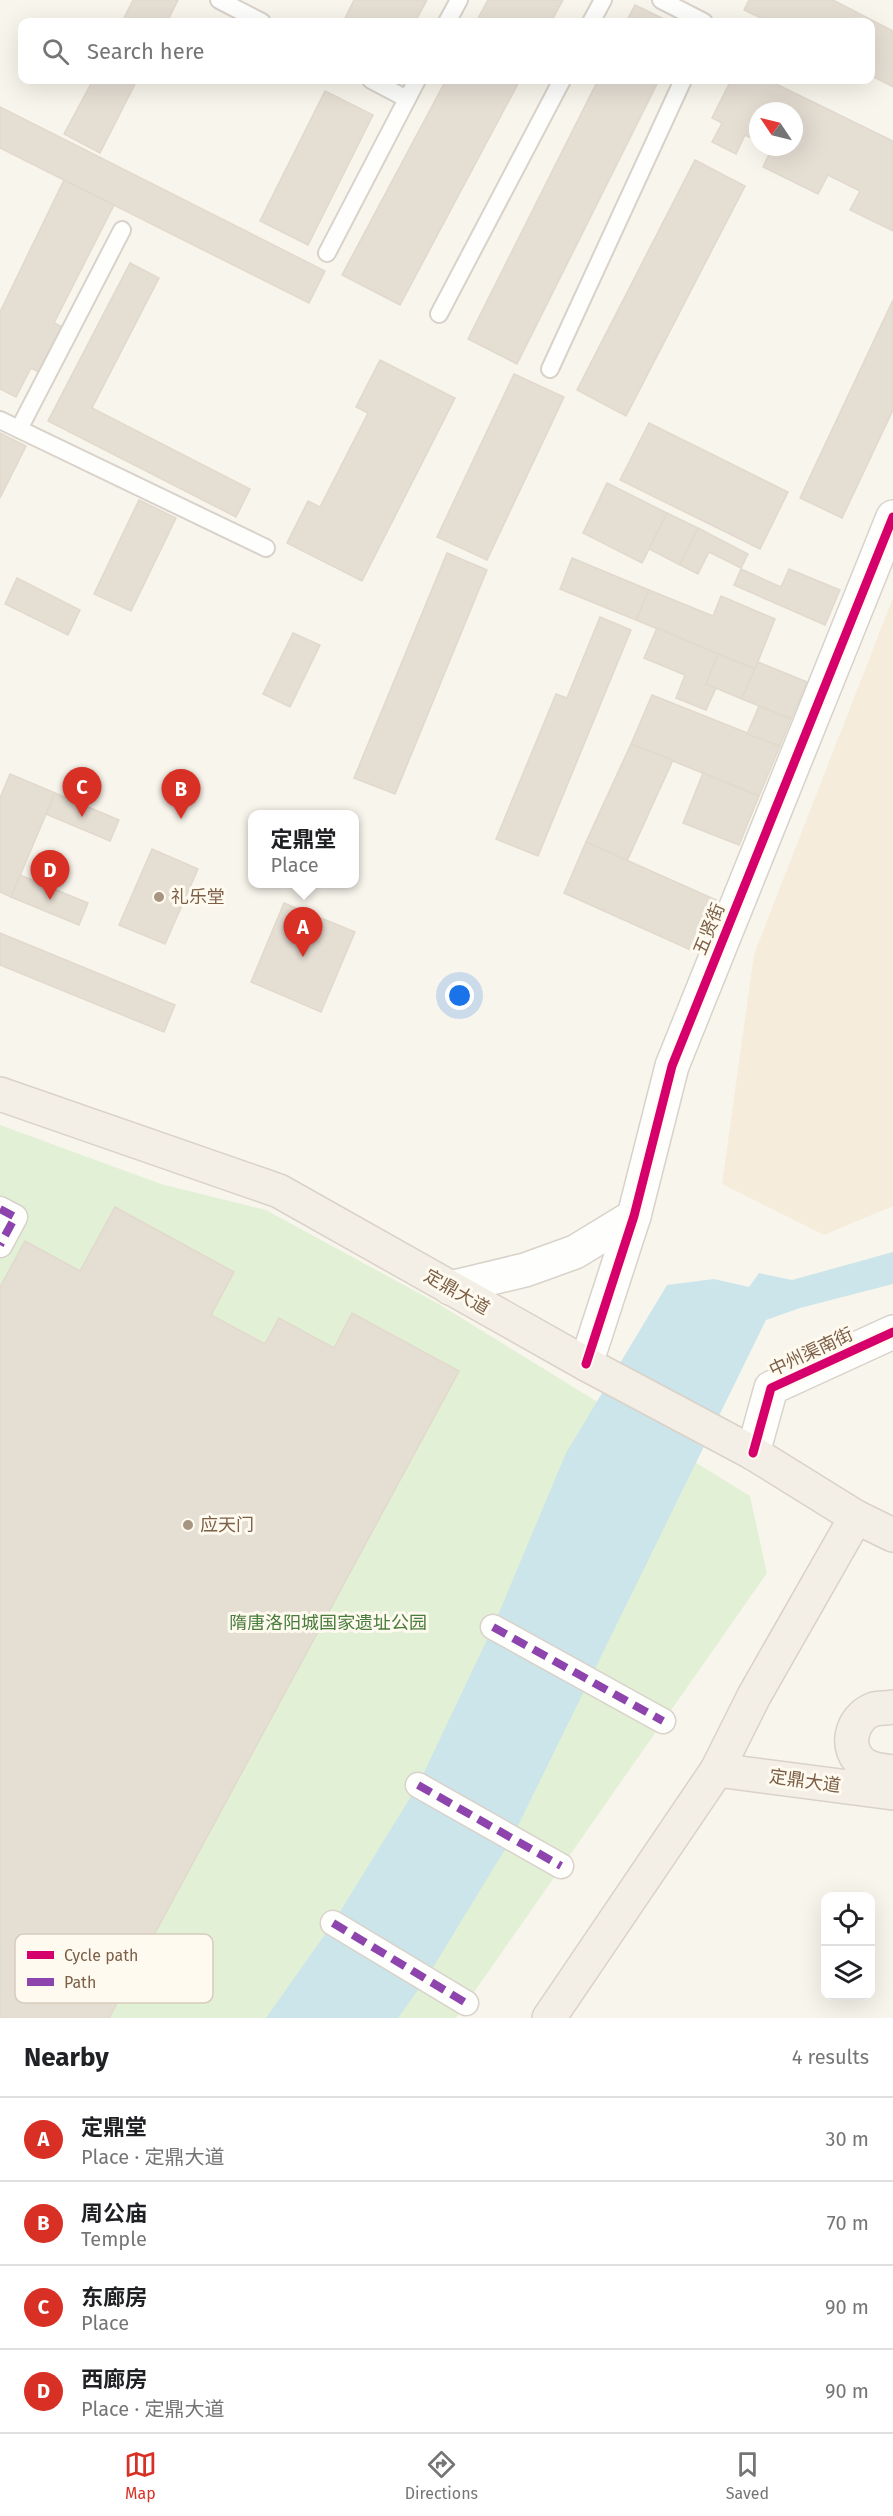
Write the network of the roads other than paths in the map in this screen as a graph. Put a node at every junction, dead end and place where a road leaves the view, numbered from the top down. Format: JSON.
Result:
{"nodes":[{"id":1,"x":219,"y":0,"type":"edge"},
{"id":2,"x":459,"y":0,"type":"edge"},
{"id":3,"x":603,"y":0,"type":"edge"},
{"id":4,"x":661,"y":0,"type":"edge"},
{"id":5,"x":254,"y":18,"type":"edge"},
{"id":6,"x":449,"y":18,"type":"edge"},
{"id":7,"x":593,"y":18,"type":"edge"},
{"id":8,"x":696,"y":18,"type":"edge"},
{"id":9,"x":379,"y":84,"type":"edge"},
{"id":10,"x":415,"y":84,"type":"edge"},
{"id":11,"x":560,"y":84,"type":"edge"},
{"id":12,"x":681,"y":84,"type":"edge"},
{"id":13,"x":407,"y":99,"type":"junction"},
{"id":14,"x":122,"y":230,"type":"dead end"},
{"id":15,"x":327,"y":253,"type":"dead end"},
{"id":16,"x":440,"y":314,"type":"dead end"},
{"id":17,"x":550,"y":369,"type":"dead end"},
{"id":18,"x":0,"y":420,"type":"edge"},
{"id":19,"x":19,"y":429,"type":"junction"},
{"id":20,"x":893,"y":517,"type":"edge"},
{"id":21,"x":266,"y":548,"type":"dead end"},
{"id":22,"x":0,"y":1094,"type":"edge"},
{"id":23,"x":0,"y":1209,"type":"edge"},
{"id":24,"x":634,"y":1216,"type":"junction"},
{"id":25,"x":0,"y":1245,"type":"edge"},
{"id":26,"x":450,"y":1288,"type":"junction"},
{"id":27,"x":893,"y":1332,"type":"edge"},
{"id":28,"x":594,"y":1368,"type":"junction"},
{"id":29,"x":753,"y":1453,"type":"junction"},
{"id":30,"x":856,"y":1517,"type":"junction"},
{"id":31,"x":893,"y":1535,"type":"edge"},
{"id":32,"x":493,"y":1627,"type":"dead end"},
{"id":33,"x":893,"y":1707,"type":"edge"},
{"id":34,"x":663,"y":1721,"type":"dead end"},
{"id":35,"x":717,"y":1770,"type":"junction"},
{"id":36,"x":893,"y":1772,"type":"edge"},
{"id":37,"x":418,"y":1785,"type":"dead end"},
{"id":38,"x":893,"y":1793,"type":"edge"},
{"id":39,"x":561,"y":1866,"type":"dead end"},
{"id":40,"x":333,"y":1923,"type":"dead end"},
{"id":41,"x":466,"y":2003,"type":"dead end"},
{"id":42,"x":549,"y":2018,"type":"edge"}],
"edges":[{"from":1,"to":5,"type":"lane"},
{"from":2,"to":6,"type":"lane"},
{"from":3,"to":7,"type":"lane"},
{"from":4,"to":8,"type":"lane"},
{"from":9,"to":13,"type":"lane"},
{"from":10,"to":13,"type":"lane"},
{"from":11,"to":16,"type":"lane"},
{"from":12,"to":17,"type":"lane"},
{"from":13,"to":15,"type":"lane"},
{"from":14,"to":19,"type":"lane"},
{"from":18,"to":19,"type":"lane"},
{"from":19,"to":21,"type":"lane"},
{"from":20,"to":24,"type":"street","name":"五贤街"},
{"from":22,"to":26,"type":"main road","name":"定鼎大道"},
{"from":23,"to":25,"type":"street"},
{"from":24,"to":26,"type":"street"},
{"from":24,"to":28,"type":"street","name":"五贤街"},
{"from":26,"to":28,"type":"main road","name":"定鼎大道"},
{"from":27,"to":29,"type":"street","name":"中州渠南街"},
{"from":28,"to":29,"type":"main road","name":"定鼎大道"},
{"from":29,"to":30,"type":"main road","name":"定鼎大道"},
{"from":30,"to":31,"type":"main road","name":"定鼎大道"},
{"from":30,"to":35,"type":"main road"},
{"from":32,"to":34,"type":"street"},
{"from":33,"to":36,"type":"main road"},
{"from":35,"to":38,"type":"main road","name":"定鼎大道"},
{"from":35,"to":42,"type":"main road"},
{"from":37,"to":39,"type":"street"},
{"from":40,"to":41,"type":"street"}]}
